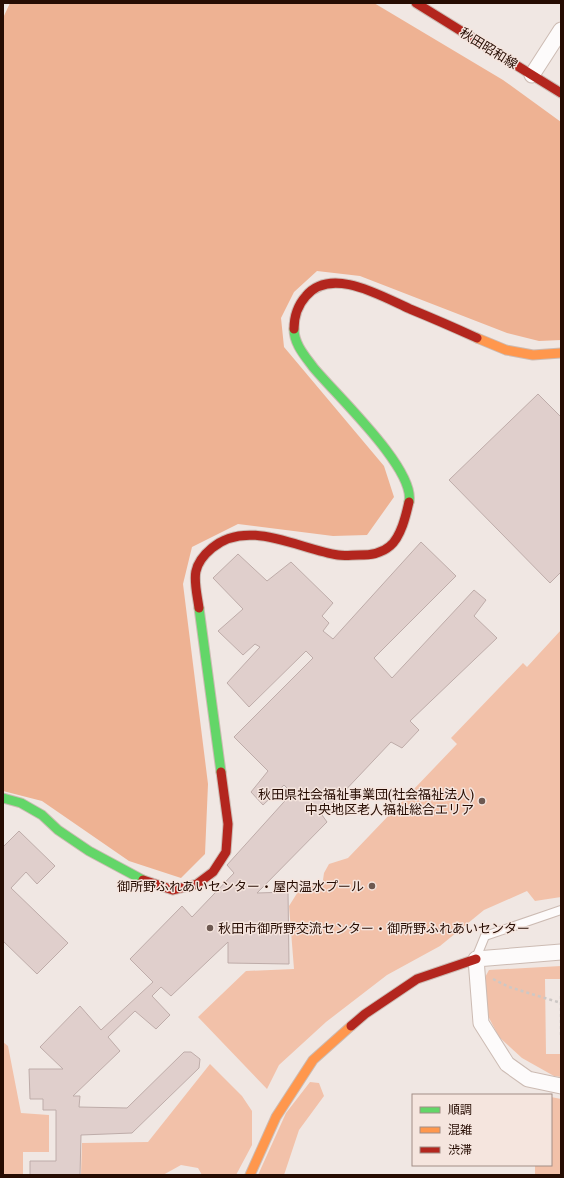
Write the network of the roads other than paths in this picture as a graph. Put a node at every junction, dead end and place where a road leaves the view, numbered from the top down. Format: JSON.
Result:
{"nodes":[{"id":1,"x":416,"y":3,"type":"edge"},
{"id":2,"x":561,"y":30,"type":"edge"},
{"id":3,"x":532,"y":75,"type":"junction"},
{"id":4,"x":561,"y":93,"type":"edge"},
{"id":5,"x":561,"y":353,"type":"edge"},
{"id":6,"x":3,"y":798,"type":"edge"},
{"id":7,"x":561,"y":910,"type":"edge"},
{"id":8,"x":561,"y":952,"type":"edge"},
{"id":9,"x":476,"y":965,"type":"junction"},
{"id":10,"x":561,"y":1086,"type":"edge"},
{"id":11,"x":250,"y":1175,"type":"edge"}],
"edges":[{"from":1,"to":3,"type":"street","name":"秋田昭和線"},
{"from":2,"to":3,"type":"street"},
{"from":3,"to":4,"type":"street","name":"秋田昭和線"},
{"from":5,"to":6,"type":"street"},
{"from":7,"to":9,"type":"lane"},
{"from":8,"to":9,"type":"street"},
{"from":9,"to":10,"type":"street"},
{"from":9,"to":11,"type":"street"}]}
